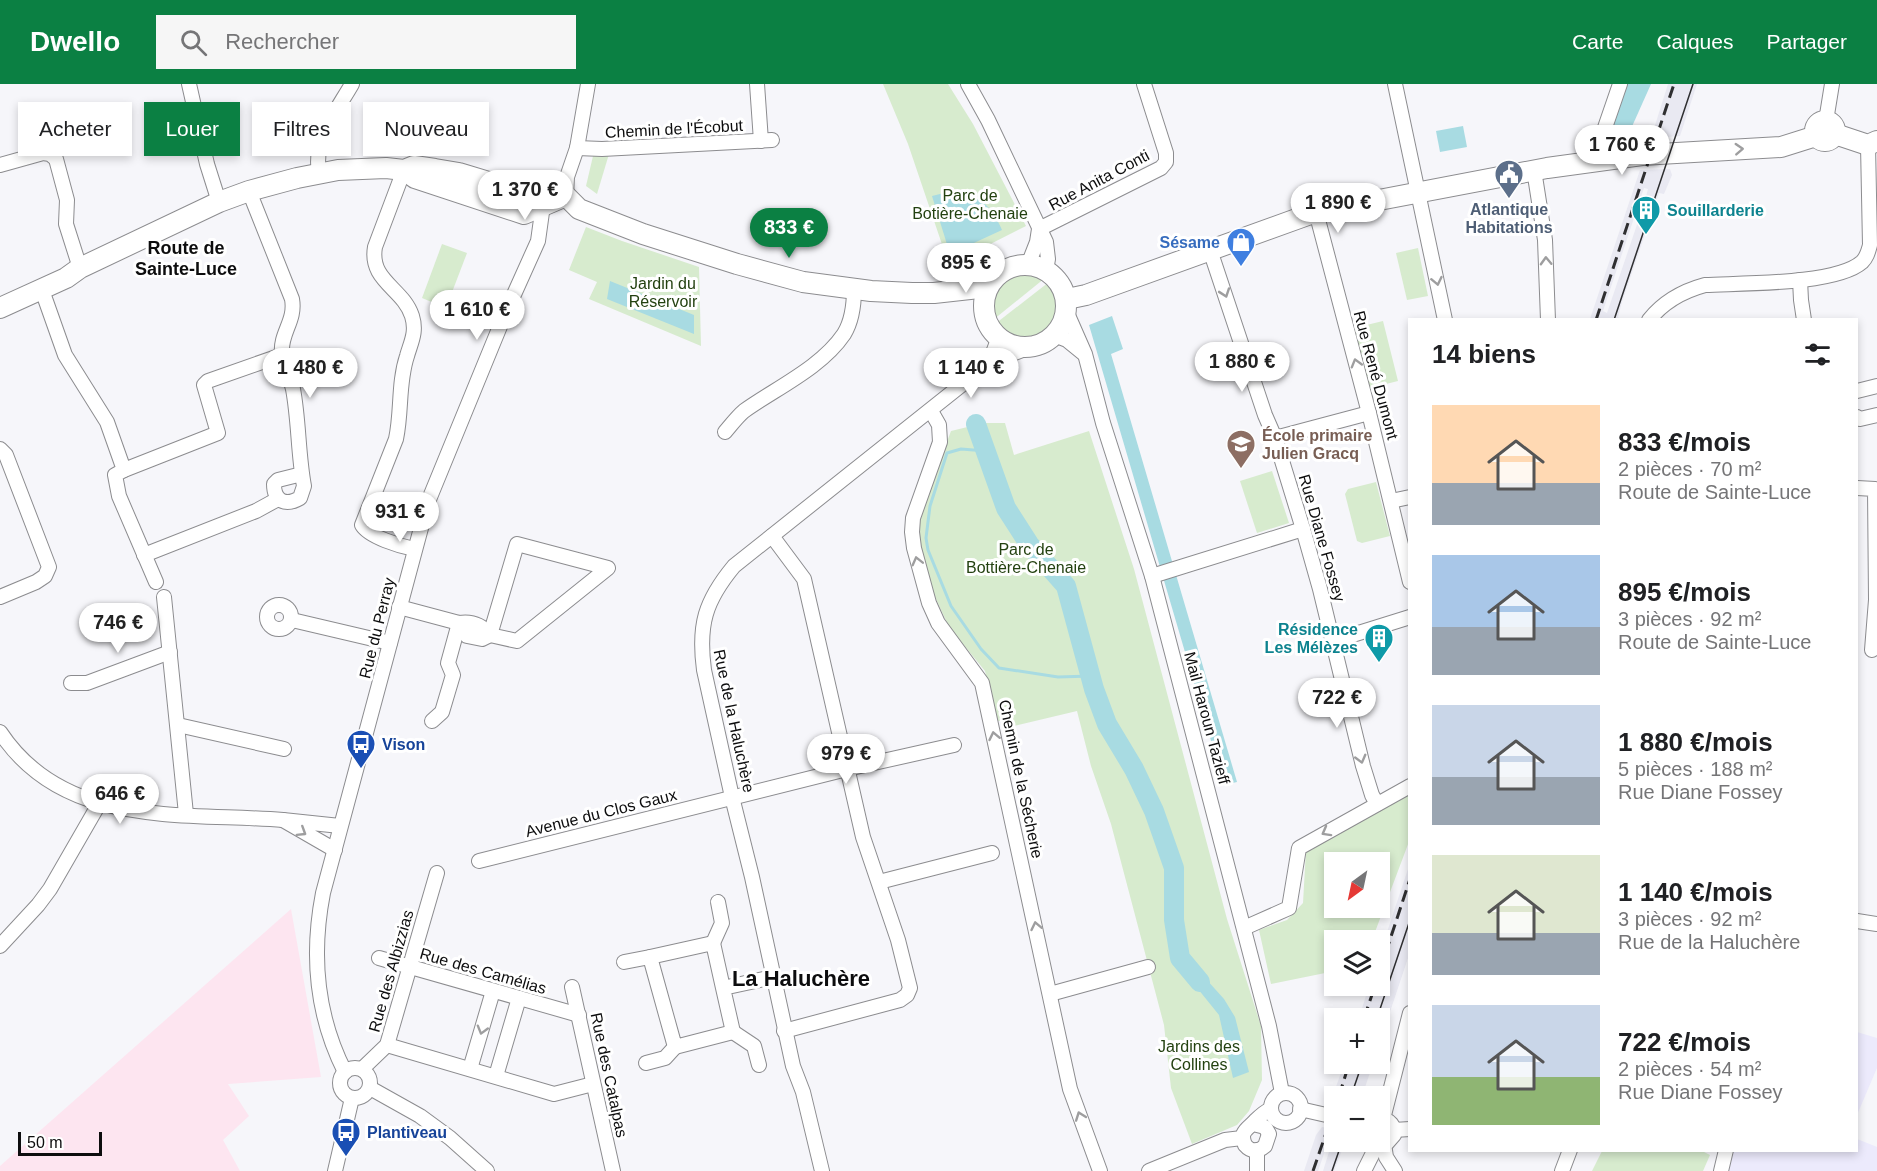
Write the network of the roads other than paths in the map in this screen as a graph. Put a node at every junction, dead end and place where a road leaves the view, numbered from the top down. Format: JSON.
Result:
{"nodes":[{"id":1,"x":189,"y":84,"type":"edge"},
{"id":2,"x":352,"y":84,"type":"edge"},
{"id":3,"x":588,"y":84,"type":"edge"},
{"id":4,"x":757,"y":84,"type":"edge"},
{"id":5,"x":968,"y":84,"type":"edge"},
{"id":6,"x":1144,"y":84,"type":"edge"},
{"id":7,"x":1395,"y":84,"type":"edge"},
{"id":8,"x":1620,"y":84,"type":"edge"},
{"id":9,"x":1832,"y":84,"type":"edge"},
{"id":10,"x":1826,"y":130,"type":"junction"},
{"id":11,"x":1872,"y":143,"type":"edge"},
{"id":12,"x":577,"y":148,"type":"junction"},
{"id":13,"x":1598,"y":160,"type":"junction"},
{"id":14,"x":0,"y":165,"type":"edge"},
{"id":15,"x":404,"y":170,"type":"junction"},
{"id":16,"x":1534,"y":170,"type":"junction"},
{"id":17,"x":319,"y":173,"type":"junction"},
{"id":18,"x":249,"y":191,"type":"junction"},
{"id":19,"x":1418,"y":192,"type":"junction"},
{"id":20,"x":566,"y":196,"type":"junction"},
{"id":21,"x":219,"y":202,"type":"junction"},
{"id":22,"x":543,"y":205,"type":"junction"},
{"id":23,"x":1316,"y":212,"type":"junction"},
{"id":24,"x":1039,"y":230,"type":"junction"},
{"id":25,"x":1210,"y":250,"type":"junction"},
{"id":26,"x":1872,"y":256,"type":"edge"},
{"id":27,"x":1037,"y":267,"type":"junction"},
{"id":28,"x":80,"y":268,"type":"junction"},
{"id":29,"x":1800,"y":280,"type":"junction"},
{"id":30,"x":988,"y":287,"type":"junction"},
{"id":31,"x":854,"y":289,"type":"junction"},
{"id":32,"x":42,"y":290,"type":"junction"},
{"id":33,"x":934,"y":293,"type":"junction"},
{"id":34,"x":1067,"y":306,"type":"junction"},
{"id":35,"x":0,"y":308,"type":"edge"},
{"id":36,"x":984,"y":309,"type":"junction"},
{"id":37,"x":1445,"y":318,"type":"edge"},
{"id":38,"x":1548,"y":318,"type":"edge"},
{"id":39,"x":1651,"y":318,"type":"edge"},
{"id":40,"x":1804,"y":318,"type":"edge"},
{"id":41,"x":1054,"y":335,"type":"junction"},
{"id":42,"x":999,"y":337,"type":"junction"},
{"id":43,"x":1030,"y":347,"type":"junction"},
{"id":44,"x":1085,"y":354,"type":"junction"},
{"id":45,"x":282,"y":355,"type":"junction"},
{"id":46,"x":989,"y":363,"type":"junction"},
{"id":47,"x":1877,"y":386,"type":"edge"},
{"id":48,"x":1858,"y":392,"type":"edge"},
{"id":49,"x":931,"y":411,"type":"junction"},
{"id":50,"x":1370,"y":413,"type":"junction"},
{"id":51,"x":1877,"y":415,"type":"edge"},
{"id":52,"x":1858,"y":418,"type":"edge"},
{"id":53,"x":725,"y":432,"type":"dead end"},
{"id":54,"x":1275,"y":438,"type":"junction"},
{"id":55,"x":0,"y":449,"type":"edge"},
{"id":56,"x":123,"y":470,"type":"junction"},
{"id":57,"x":302,"y":474,"type":"junction"},
{"id":58,"x":1858,"y":488,"type":"edge"},
{"id":59,"x":1876,"y":488,"type":"edge"},
{"id":60,"x":1408,"y":497,"type":"edge"},
{"id":61,"x":278,"y":499,"type":"junction"},
{"id":62,"x":1390,"y":501,"type":"junction"},
{"id":63,"x":1303,"y":529,"type":"junction"},
{"id":64,"x":772,"y":536,"type":"junction"},
{"id":65,"x":414,"y":549,"type":"junction"},
{"id":66,"x":144,"y":555,"type":"junction"},
{"id":67,"x":1408,"y":574,"type":"edge"},
{"id":68,"x":1152,"y":576,"type":"junction"},
{"id":69,"x":156,"y":582,"type":"dead end"},
{"id":70,"x":0,"y":597,"type":"edge"},
{"id":71,"x":164,"y":597,"type":"dead end"},
{"id":72,"x":399,"y":607,"type":"junction"},
{"id":73,"x":1408,"y":618,"type":"edge"},
{"id":74,"x":292,"y":620,"type":"dead end"},
{"id":75,"x":459,"y":623,"type":"junction"},
{"id":76,"x":490,"y":635,"type":"junction"},
{"id":77,"x":1333,"y":641,"type":"junction"},
{"id":78,"x":390,"y":643,"type":"junction"},
{"id":79,"x":1874,"y":650,"type":"edge"},
{"id":80,"x":170,"y":652,"type":"junction"},
{"id":81,"x":1858,"y":653,"type":"edge"},
{"id":82,"x":71,"y":682,"type":"dead end"},
{"id":83,"x":432,"y":720,"type":"dead end"},
{"id":84,"x":178,"y":725,"type":"junction"},
{"id":85,"x":0,"y":732,"type":"edge"},
{"id":86,"x":954,"y":745,"type":"dead end"},
{"id":87,"x":284,"y":749,"type":"dead end"},
{"id":88,"x":847,"y":769,"type":"junction"},
{"id":89,"x":1408,"y":787,"type":"edge"},
{"id":90,"x":732,"y":797,"type":"junction"},
{"id":91,"x":99,"y":804,"type":"junction"},
{"id":92,"x":1377,"y":804,"type":"junction"},
{"id":93,"x":186,"y":814,"type":"junction"},
{"id":94,"x":284,"y":820,"type":"junction"},
{"id":95,"x":340,"y":826,"type":"junction"},
{"id":96,"x":335,"y":850,"type":"junction"},
{"id":97,"x":993,"y":853,"type":"dead end"},
{"id":98,"x":479,"y":861,"type":"dead end"},
{"id":99,"x":437,"y":873,"type":"dead end"},
{"id":100,"x":879,"y":882,"type":"junction"},
{"id":101,"x":718,"y":902,"type":"dead end"},
{"id":102,"x":1858,"y":921,"type":"edge"},
{"id":103,"x":1877,"y":924,"type":"edge"},
{"id":104,"x":1244,"y":928,"type":"junction"},
{"id":105,"x":712,"y":943,"type":"junction"},
{"id":106,"x":0,"y":946,"type":"edge"},
{"id":107,"x":650,"y":957,"type":"junction"},
{"id":108,"x":379,"y":958,"type":"dead end"},
{"id":109,"x":624,"y":962,"type":"dead end"},
{"id":110,"x":411,"y":967,"type":"junction"},
{"id":111,"x":1148,"y":967,"type":"dead end"},
{"id":112,"x":773,"y":977,"type":"junction"},
{"id":113,"x":572,"y":987,"type":"dead end"},
{"id":114,"x":723,"y":988,"type":"junction"},
{"id":115,"x":493,"y":991,"type":"junction"},
{"id":116,"x":1050,"y":994,"type":"junction"},
{"id":117,"x":519,"y":998,"type":"junction"},
{"id":118,"x":579,"y":1015,"type":"junction"},
{"id":119,"x":1408,"y":1021,"type":"edge"},
{"id":120,"x":784,"y":1031,"type":"junction"},
{"id":121,"x":733,"y":1032,"type":"junction"},
{"id":122,"x":387,"y":1045,"type":"junction"},
{"id":123,"x":675,"y":1047,"type":"junction"},
{"id":124,"x":646,"y":1064,"type":"dead end"},
{"id":125,"x":759,"y":1065,"type":"dead end"},
{"id":126,"x":470,"y":1069,"type":"junction"},
{"id":127,"x":362,"y":1070,"type":"junction"},
{"id":128,"x":345,"y":1072,"type":"junction"},
{"id":129,"x":496,"y":1076,"type":"junction"},
{"id":130,"x":593,"y":1084,"type":"junction"},
{"id":131,"x":370,"y":1088,"type":"junction"},
{"id":132,"x":1390,"y":1089,"type":"edge"},
{"id":133,"x":1282,"y":1093,"type":"junction"},
{"id":134,"x":352,"y":1098,"type":"junction"},
{"id":135,"x":1271,"y":1109,"type":"junction"},
{"id":136,"x":1300,"y":1109,"type":"junction"},
{"id":137,"x":1324,"y":1114,"type":"edge"},
{"id":138,"x":1285,"y":1122,"type":"junction"},
{"id":139,"x":1390,"y":1123,"type":"edge"},
{"id":140,"x":1253,"y":1124,"type":"junction"},
{"id":141,"x":1408,"y":1129,"type":"edge"},
{"id":142,"x":1394,"y":1130,"type":"junction"},
{"id":143,"x":1242,"y":1138,"type":"junction"},
{"id":144,"x":1269,"y":1138,"type":"junction"},
{"id":145,"x":1390,"y":1140,"type":"edge"},
{"id":146,"x":1257,"y":1150,"type":"junction"},
{"id":147,"x":1374,"y":1152,"type":"edge"},
{"id":148,"x":1384,"y":1152,"type":"edge"},
{"id":149,"x":1569,"y":1152,"type":"edge"},
{"id":150,"x":1726,"y":1152,"type":"edge"},
{"id":151,"x":335,"y":1171,"type":"edge"},
{"id":152,"x":486,"y":1171,"type":"edge"},
{"id":153,"x":613,"y":1171,"type":"edge"},
{"id":154,"x":822,"y":1171,"type":"edge"},
{"id":155,"x":1100,"y":1171,"type":"edge"},
{"id":156,"x":1149,"y":1171,"type":"edge"},
{"id":157,"x":1257,"y":1171,"type":"edge"},
{"id":158,"x":1364,"y":1171,"type":"edge"},
{"id":159,"x":1395,"y":1171,"type":"edge"},
{"id":160,"x":1562,"y":1171,"type":"edge"},
{"id":161,"x":1721,"y":1171,"type":"edge"}],
"edges":[{"from":1,"to":21,"type":"street"},
{"from":2,"to":17,"type":"street"},
{"from":3,"to":12,"type":"street"},
{"from":4,"to":12,"type":"street","name":"Chemin de l'Écobut"},
{"from":5,"to":24,"type":"street"},
{"from":6,"to":24,"type":"street","name":"Rue Anita Conti"},
{"from":7,"to":19,"type":"street"},
{"from":8,"to":13,"type":"street"},
{"from":9,"to":10,"type":"street"},
{"from":10,"to":11,"type":"street"},
{"from":13,"to":10,"type":"street","one_way":true},
{"from":11,"to":26,"type":"street"},
{"from":12,"to":20,"type":"street"},
{"from":13,"to":16,"type":"street"},
{"from":14,"to":28,"type":"street"},
{"from":15,"to":17,"type":"street"},
{"from":15,"to":22,"type":"street"},
{"from":15,"to":65,"type":"street"},
{"from":16,"to":19,"type":"street"},
{"from":38,"to":16,"type":"street","one_way":true},
{"from":17,"to":18,"type":"street"},
{"from":18,"to":21,"type":"street"},
{"from":18,"to":45,"type":"street"},
{"from":19,"to":23,"type":"street"},
{"from":19,"to":37,"type":"street","one_way":true},
{"from":20,"to":22,"type":"street"},
{"from":20,"to":31,"type":"street"},
{"from":21,"to":28,"type":"street"},
{"from":22,"to":65,"type":"street","name":"Rue du Perray"},
{"from":23,"to":25,"type":"street"},
{"from":50,"to":23,"type":"street","name":"Rue René Dumont","one_way":true},
{"from":24,"to":27,"type":"street"},
{"from":25,"to":34,"type":"street"},
{"from":25,"to":54,"type":"street","name":"Rue Diane Fossey","one_way":true},
{"from":26,"to":29,"type":"street"},
{"from":27,"to":30,"type":"street"},
{"from":27,"to":34,"type":"street"},
{"from":28,"to":32,"type":"street"},
{"from":29,"to":39,"type":"street"},
{"from":29,"to":40,"type":"street"},
{"from":30,"to":33,"type":"street"},
{"from":30,"to":36,"type":"street"},
{"from":31,"to":33,"type":"street"},
{"from":31,"to":53,"type":"street"},
{"from":32,"to":35,"type":"street"},
{"from":32,"to":56,"type":"street"},
{"from":33,"to":36,"type":"street"},
{"from":34,"to":41,"type":"street"},
{"from":34,"to":44,"type":"street","name":"Mail Haroun Tazieff"},
{"from":36,"to":42,"type":"street"},
{"from":41,"to":43,"type":"street"},
{"from":41,"to":44,"type":"street"},
{"from":42,"to":43,"type":"street"},
{"from":42,"to":46,"type":"street","name":"Rue de la Haluchère"},
{"from":43,"to":46,"type":"street","name":"Rue de la Haluchère"},
{"from":44,"to":68,"type":"street","name":"Mail Haroun Tazieff"},
{"from":45,"to":56,"type":"street"},
{"from":45,"to":57,"type":"street"},
{"from":46,"to":49,"type":"street","name":"Rue de la Haluchère"},
{"from":47,"to":48,"type":"street"},
{"from":49,"to":64,"type":"street","name":"Rue de la Haluchère"},
{"from":116,"to":49,"type":"street","name":"Chemin de la Sécherie","one_way":true},
{"from":50,"to":54,"type":"street"},
{"from":50,"to":62,"type":"street","name":"Rue René Dumont"},
{"from":51,"to":52,"type":"street"},
{"from":54,"to":63,"type":"street","name":"Rue Diane Fossey"},
{"from":55,"to":70,"type":"street"},
{"from":56,"to":66,"type":"street"},
{"from":57,"to":61,"type":"street"},
{"from":57,"to":61,"type":"street"},
{"from":58,"to":59,"type":"street"},
{"from":59,"to":79,"type":"street"},
{"from":60,"to":62,"type":"street"},
{"from":61,"to":66,"type":"street"},
{"from":62,"to":67,"type":"street","name":"Rue René Dumont"},
{"from":63,"to":68,"type":"street"},
{"from":63,"to":77,"type":"street","name":"Rue Diane Fossey"},
{"from":64,"to":88,"type":"street"},
{"from":64,"to":90,"type":"street","name":"Rue de la Haluchère"},
{"from":65,"to":72,"type":"street","name":"Rue du Perray"},
{"from":66,"to":69,"type":"street"},
{"from":68,"to":104,"type":"street","name":"Mail Haroun Tazieff"},
{"from":71,"to":80,"type":"street"},
{"from":72,"to":75,"type":"street"},
{"from":72,"to":78,"type":"street","name":"Rue du Perray"},
{"from":73,"to":77,"type":"street"},
{"from":74,"to":78,"type":"street"},
{"from":75,"to":76,"type":"street"},
{"from":75,"to":83,"type":"street"},
{"from":76,"to":76,"type":"street"},
{"from":77,"to":92,"type":"street","name":"Rue Diane Fossey","one_way":true},
{"from":78,"to":95,"type":"street","name":"Rue du Perray"},
{"from":79,"to":81,"type":"street"},
{"from":80,"to":82,"type":"street"},
{"from":80,"to":84,"type":"street"},
{"from":84,"to":87,"type":"street"},
{"from":84,"to":93,"type":"street"},
{"from":85,"to":91,"type":"street"},
{"from":86,"to":88,"type":"street","name":"Avenue du Clos Gaux"},
{"from":88,"to":90,"type":"street","name":"Avenue du Clos Gaux"},
{"from":88,"to":100,"type":"street"},
{"from":89,"to":92,"type":"street"},
{"from":90,"to":98,"type":"street","name":"Avenue du Clos Gaux"},
{"from":90,"to":112,"type":"street","name":"Rue de la Haluchère"},
{"from":91,"to":93,"type":"street"},
{"from":91,"to":106,"type":"street"},
{"from":92,"to":104,"type":"street","one_way":true},
{"from":93,"to":94,"type":"street"},
{"from":94,"to":95,"type":"street"},
{"from":94,"to":96,"type":"street","one_way":true},
{"from":95,"to":96,"type":"street","name":"Rue du Perray"},
{"from":96,"to":128,"type":"street","name":"Rue du Perray"},
{"from":97,"to":100,"type":"street"},
{"from":99,"to":110,"type":"street","name":"Rue des Albizzias"},
{"from":100,"to":120,"type":"street"},
{"from":101,"to":105,"type":"street"},
{"from":102,"to":103,"type":"street"},
{"from":104,"to":133,"type":"street","name":"Mail Haroun Tazieff"},
{"from":105,"to":107,"type":"street"},
{"from":105,"to":114,"type":"street"},
{"from":107,"to":109,"type":"street"},
{"from":107,"to":123,"type":"street"},
{"from":108,"to":110,"type":"street","name":"Rue des Camélias"},
{"from":110,"to":115,"type":"street","name":"Rue des Camélias"},
{"from":110,"to":122,"type":"street","name":"Rue des Albizzias"},
{"from":111,"to":116,"type":"street"},
{"from":112,"to":114,"type":"street"},
{"from":112,"to":120,"type":"street","name":"Rue de la Haluchère"},
{"from":113,"to":118,"type":"street","name":"Rue des Catalpas"},
{"from":114,"to":121,"type":"street"},
{"from":115,"to":117,"type":"street","name":"Rue des Camélias"},
{"from":115,"to":126,"type":"street","one_way":true},
{"from":155,"to":116,"type":"street","name":"Chemin de la Sécherie","one_way":true},
{"from":117,"to":118,"type":"street","name":"Rue des Camélias"},
{"from":117,"to":129,"type":"street"},
{"from":118,"to":130,"type":"street","name":"Rue des Catalpas"},
{"from":119,"to":132,"type":"street"},
{"from":120,"to":154,"type":"street","name":"Rue de la Haluchère"},
{"from":121,"to":123,"type":"street"},
{"from":121,"to":125,"type":"street"},
{"from":122,"to":126,"type":"street"},
{"from":122,"to":127,"type":"street","name":"Rue des Albizzias"},
{"from":123,"to":124,"type":"street"},
{"from":126,"to":129,"type":"street"},
{"from":127,"to":128,"type":"street"},
{"from":127,"to":131,"type":"street"},
{"from":128,"to":134,"type":"street"},
{"from":129,"to":130,"type":"street"},
{"from":130,"to":153,"type":"street","name":"Rue des Catalpas"},
{"from":131,"to":134,"type":"street"},
{"from":131,"to":152,"type":"street"},
{"from":133,"to":135,"type":"street"},
{"from":133,"to":136,"type":"street"},
{"from":134,"to":151,"type":"street"},
{"from":135,"to":138,"type":"street"},
{"from":135,"to":140,"type":"street"},
{"from":136,"to":137,"type":"street"},
{"from":136,"to":138,"type":"street"},
{"from":138,"to":144,"type":"street"},
{"from":139,"to":142,"type":"street"},
{"from":140,"to":143,"type":"street"},
{"from":140,"to":144,"type":"street"},
{"from":141,"to":142,"type":"street"},
{"from":142,"to":145,"type":"street"},
{"from":143,"to":146,"type":"street"},
{"from":143,"to":156,"type":"street"},
{"from":144,"to":146,"type":"street"},
{"from":146,"to":157,"type":"street"},
{"from":147,"to":158,"type":"street"},
{"from":148,"to":159,"type":"street"},
{"from":149,"to":160,"type":"street"},
{"from":150,"to":161,"type":"street"}]}
